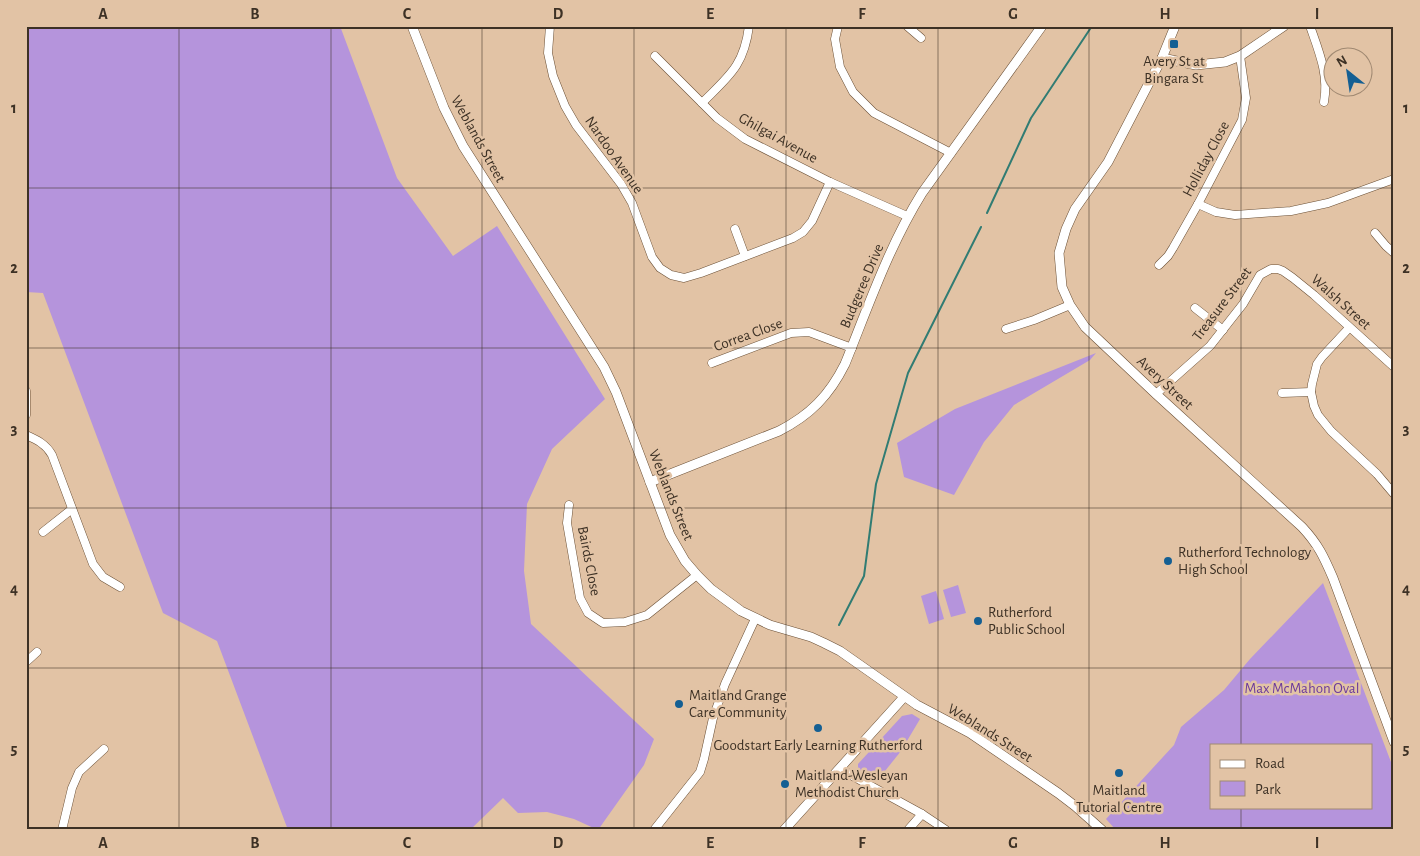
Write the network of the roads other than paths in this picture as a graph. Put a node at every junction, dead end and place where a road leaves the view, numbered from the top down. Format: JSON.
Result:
{"nodes":[{"id":1,"x":412,"y":26,"type":"edge"},
{"id":2,"x":550,"y":26,"type":"edge"},
{"id":3,"x":749,"y":26,"type":"edge"},
{"id":4,"x":838,"y":26,"type":"edge"},
{"id":5,"x":907,"y":26,"type":"edge"},
{"id":6,"x":1042,"y":26,"type":"edge"},
{"id":7,"x":1174,"y":26,"type":"edge"},
{"id":8,"x":1284,"y":26,"type":"edge"},
{"id":9,"x":1310,"y":26,"type":"edge"},
{"id":10,"x":921,"y":38,"type":"dead end"},
{"id":11,"x":655,"y":56,"type":"dead end"},
{"id":12,"x":1240,"y":56,"type":"junction"},
{"id":13,"x":1162,"y":58,"type":"junction"},
{"id":14,"x":1324,"y":102,"type":"dead end"},
{"id":15,"x":702,"y":103,"type":"junction"},
{"id":16,"x":951,"y":153,"type":"junction"},
{"id":17,"x":1394,"y":180,"type":"edge"},
{"id":18,"x":830,"y":182,"type":"junction"},
{"id":19,"x":1198,"y":204,"type":"junction"},
{"id":20,"x":908,"y":216,"type":"junction"},
{"id":21,"x":735,"y":229,"type":"dead end"},
{"id":22,"x":1375,"y":233,"type":"dead end"},
{"id":23,"x":1394,"y":253,"type":"edge"},
{"id":24,"x":745,"y":256,"type":"junction"},
{"id":25,"x":1159,"y":265,"type":"dead end"},
{"id":26,"x":1293,"y":278,"type":"joint"},
{"id":27,"x":1070,"y":305,"type":"junction"},
{"id":28,"x":1195,"y":308,"type":"dead end"},
{"id":29,"x":1349,"y":328,"type":"junction"},
{"id":30,"x":1006,"y":329,"type":"dead end"},
{"id":31,"x":1224,"y":330,"type":"junction"},
{"id":32,"x":852,"y":348,"type":"junction"},
{"id":33,"x":712,"y":363,"type":"dead end"},
{"id":34,"x":1394,"y":367,"type":"edge"},
{"id":35,"x":26,"y":391,"type":"edge"},
{"id":36,"x":1311,"y":392,"type":"junction"},
{"id":37,"x":1282,"y":393,"type":"dead end"},
{"id":38,"x":1156,"y":394,"type":"junction"},
{"id":39,"x":26,"y":415,"type":"edge"},
{"id":40,"x":26,"y":435,"type":"edge"},
{"id":41,"x":650,"y":482,"type":"junction"},
{"id":42,"x":1394,"y":494,"type":"edge"},
{"id":43,"x":569,"y":505,"type":"dead end"},
{"id":44,"x":72,"y":509,"type":"junction"},
{"id":45,"x":43,"y":532,"type":"dead end"},
{"id":46,"x":697,"y":575,"type":"junction"},
{"id":47,"x":120,"y":587,"type":"dead end"},
{"id":48,"x":756,"y":619,"type":"junction"},
{"id":49,"x":37,"y":652,"type":"dead end"},
{"id":50,"x":26,"y":662,"type":"edge"},
{"id":51,"x":904,"y":697,"type":"junction"},
{"id":52,"x":1393,"y":737,"type":"edge"},
{"id":53,"x":104,"y":749,"type":"dead end"},
{"id":54,"x":841,"y":768,"type":"junction"},
{"id":55,"x":922,"y":814,"type":"junction"},
{"id":56,"x":62,"y":830,"type":"edge"},
{"id":57,"x":654,"y":830,"type":"edge"},
{"id":58,"x":784,"y":830,"type":"edge"},
{"id":59,"x":908,"y":830,"type":"edge"},
{"id":60,"x":946,"y":830,"type":"edge"},
{"id":61,"x":1102,"y":830,"type":"edge"}],
"edges":[{"from":1,"to":41,"type":"street","name":"Weblands Street"},
{"from":2,"to":24,"type":"street","name":"Nardoo Avenue"},
{"from":3,"to":15,"type":"street"},
{"from":4,"to":16,"type":"street"},
{"from":5,"to":10,"type":"street"},
{"from":6,"to":16,"type":"street","name":"Budgeree Drive"},
{"from":7,"to":13,"type":"street","name":"Avery Street"},
{"from":8,"to":12,"type":"street"},
{"from":9,"to":14,"type":"street"},
{"from":11,"to":15,"type":"street","name":"Ghilgai Avenue"},
{"from":12,"to":13,"type":"street"},
{"from":12,"to":19,"type":"street","name":"Holliday Close"},
{"from":13,"to":27,"type":"street","name":"Avery Street"},
{"from":15,"to":18,"type":"street","name":"Ghilgai Avenue"},
{"from":16,"to":20,"type":"street","name":"Budgeree Drive"},
{"from":17,"to":19,"type":"street"},
{"from":18,"to":20,"type":"street","name":"Ghilgai Avenue"},
{"from":18,"to":24,"type":"street","name":"Nardoo Avenue"},
{"from":19,"to":25,"type":"street","name":"Holliday Close"},
{"from":20,"to":32,"type":"street","name":"Budgeree Drive"},
{"from":21,"to":24,"type":"street"},
{"from":22,"to":23,"type":"street"},
{"from":26,"to":29,"type":"street","name":"Walsh Street"},
{"from":26,"to":31,"type":"street","name":"Treasure Street"},
{"from":27,"to":30,"type":"street"},
{"from":27,"to":38,"type":"street","name":"Avery Street"},
{"from":28,"to":31,"type":"street"},
{"from":29,"to":34,"type":"street","name":"Walsh Street"},
{"from":29,"to":36,"type":"street"},
{"from":31,"to":38,"type":"street","name":"Treasure Street"},
{"from":32,"to":33,"type":"street","name":"Correa Close"},
{"from":32,"to":41,"type":"street","name":"Budgeree Drive"},
{"from":35,"to":39,"type":"street"},
{"from":36,"to":37,"type":"street"},
{"from":36,"to":42,"type":"street"},
{"from":38,"to":52,"type":"street","name":"Avery Street"},
{"from":40,"to":44,"type":"street"},
{"from":41,"to":46,"type":"street","name":"Weblands Street"},
{"from":43,"to":46,"type":"street","name":"Bairds Close"},
{"from":44,"to":45,"type":"street"},
{"from":44,"to":47,"type":"street"},
{"from":46,"to":48,"type":"street","name":"Weblands Street"},
{"from":48,"to":51,"type":"street","name":"Weblands Street"},
{"from":48,"to":57,"type":"street"},
{"from":49,"to":50,"type":"street"},
{"from":51,"to":54,"type":"street"},
{"from":51,"to":61,"type":"street","name":"Weblands Street"},
{"from":53,"to":56,"type":"street"},
{"from":54,"to":55,"type":"street"},
{"from":54,"to":58,"type":"street"},
{"from":55,"to":59,"type":"street"},
{"from":55,"to":60,"type":"street"}]}
